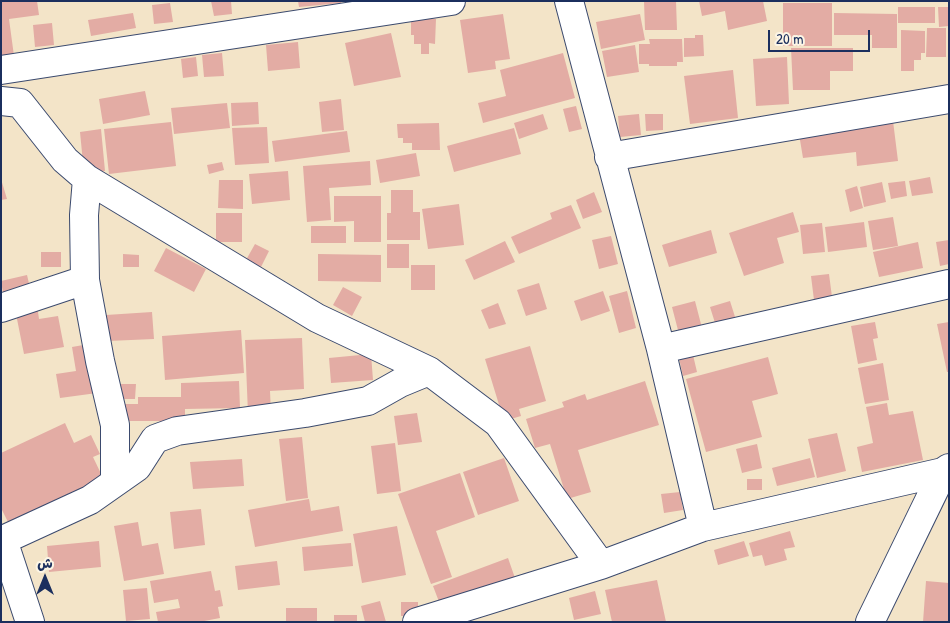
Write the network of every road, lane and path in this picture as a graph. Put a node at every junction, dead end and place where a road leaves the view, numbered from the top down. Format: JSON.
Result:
{"nodes":[{"id":1,"x":451,"y":1,"type":"edge"},
{"id":2,"x":569,"y":1,"type":"edge"},
{"id":3,"x":1,"y":70,"type":"edge"},
{"id":4,"x":949,"y":99,"type":"edge"},
{"id":5,"x":1,"y":101,"type":"edge"},
{"id":6,"x":609,"y":157,"type":"junction"},
{"id":7,"x":87,"y":179,"type":"junction"},
{"id":8,"x":85,"y":280,"type":"junction"},
{"id":9,"x":949,"y":284,"type":"edge"},
{"id":10,"x":1,"y":308,"type":"edge"},
{"id":11,"x":661,"y":348,"type":"junction"},
{"id":12,"x":429,"y":371,"type":"junction"},
{"id":13,"x":946,"y":470,"type":"edge"},
{"id":14,"x":115,"y":482,"type":"junction"},
{"id":15,"x":704,"y":527,"type":"junction"},
{"id":16,"x":2,"y":541,"type":"edge"},
{"id":17,"x":600,"y":565,"type":"junction"},
{"id":18,"x":30,"y":622,"type":"edge"},
{"id":19,"x":417,"y":622,"type":"edge"},
{"id":20,"x":870,"y":622,"type":"edge"}],
"edges":[{"from":1,"to":3,"type":"street"},
{"from":2,"to":6,"type":"street"},
{"from":4,"to":6,"type":"street"},
{"from":5,"to":7,"type":"street"},
{"from":6,"to":11,"type":"street"},
{"from":7,"to":8,"type":"street"},
{"from":7,"to":12,"type":"street"},
{"from":8,"to":10,"type":"street"},
{"from":8,"to":14,"type":"street"},
{"from":9,"to":11,"type":"street"},
{"from":11,"to":15,"type":"street"},
{"from":12,"to":14,"type":"street"},
{"from":12,"to":17,"type":"street"},
{"from":13,"to":15,"type":"street"},
{"from":13,"to":20,"type":"street"},
{"from":14,"to":16,"type":"street"},
{"from":15,"to":17,"type":"street"},
{"from":16,"to":18,"type":"street"},
{"from":17,"to":19,"type":"street"}]}
